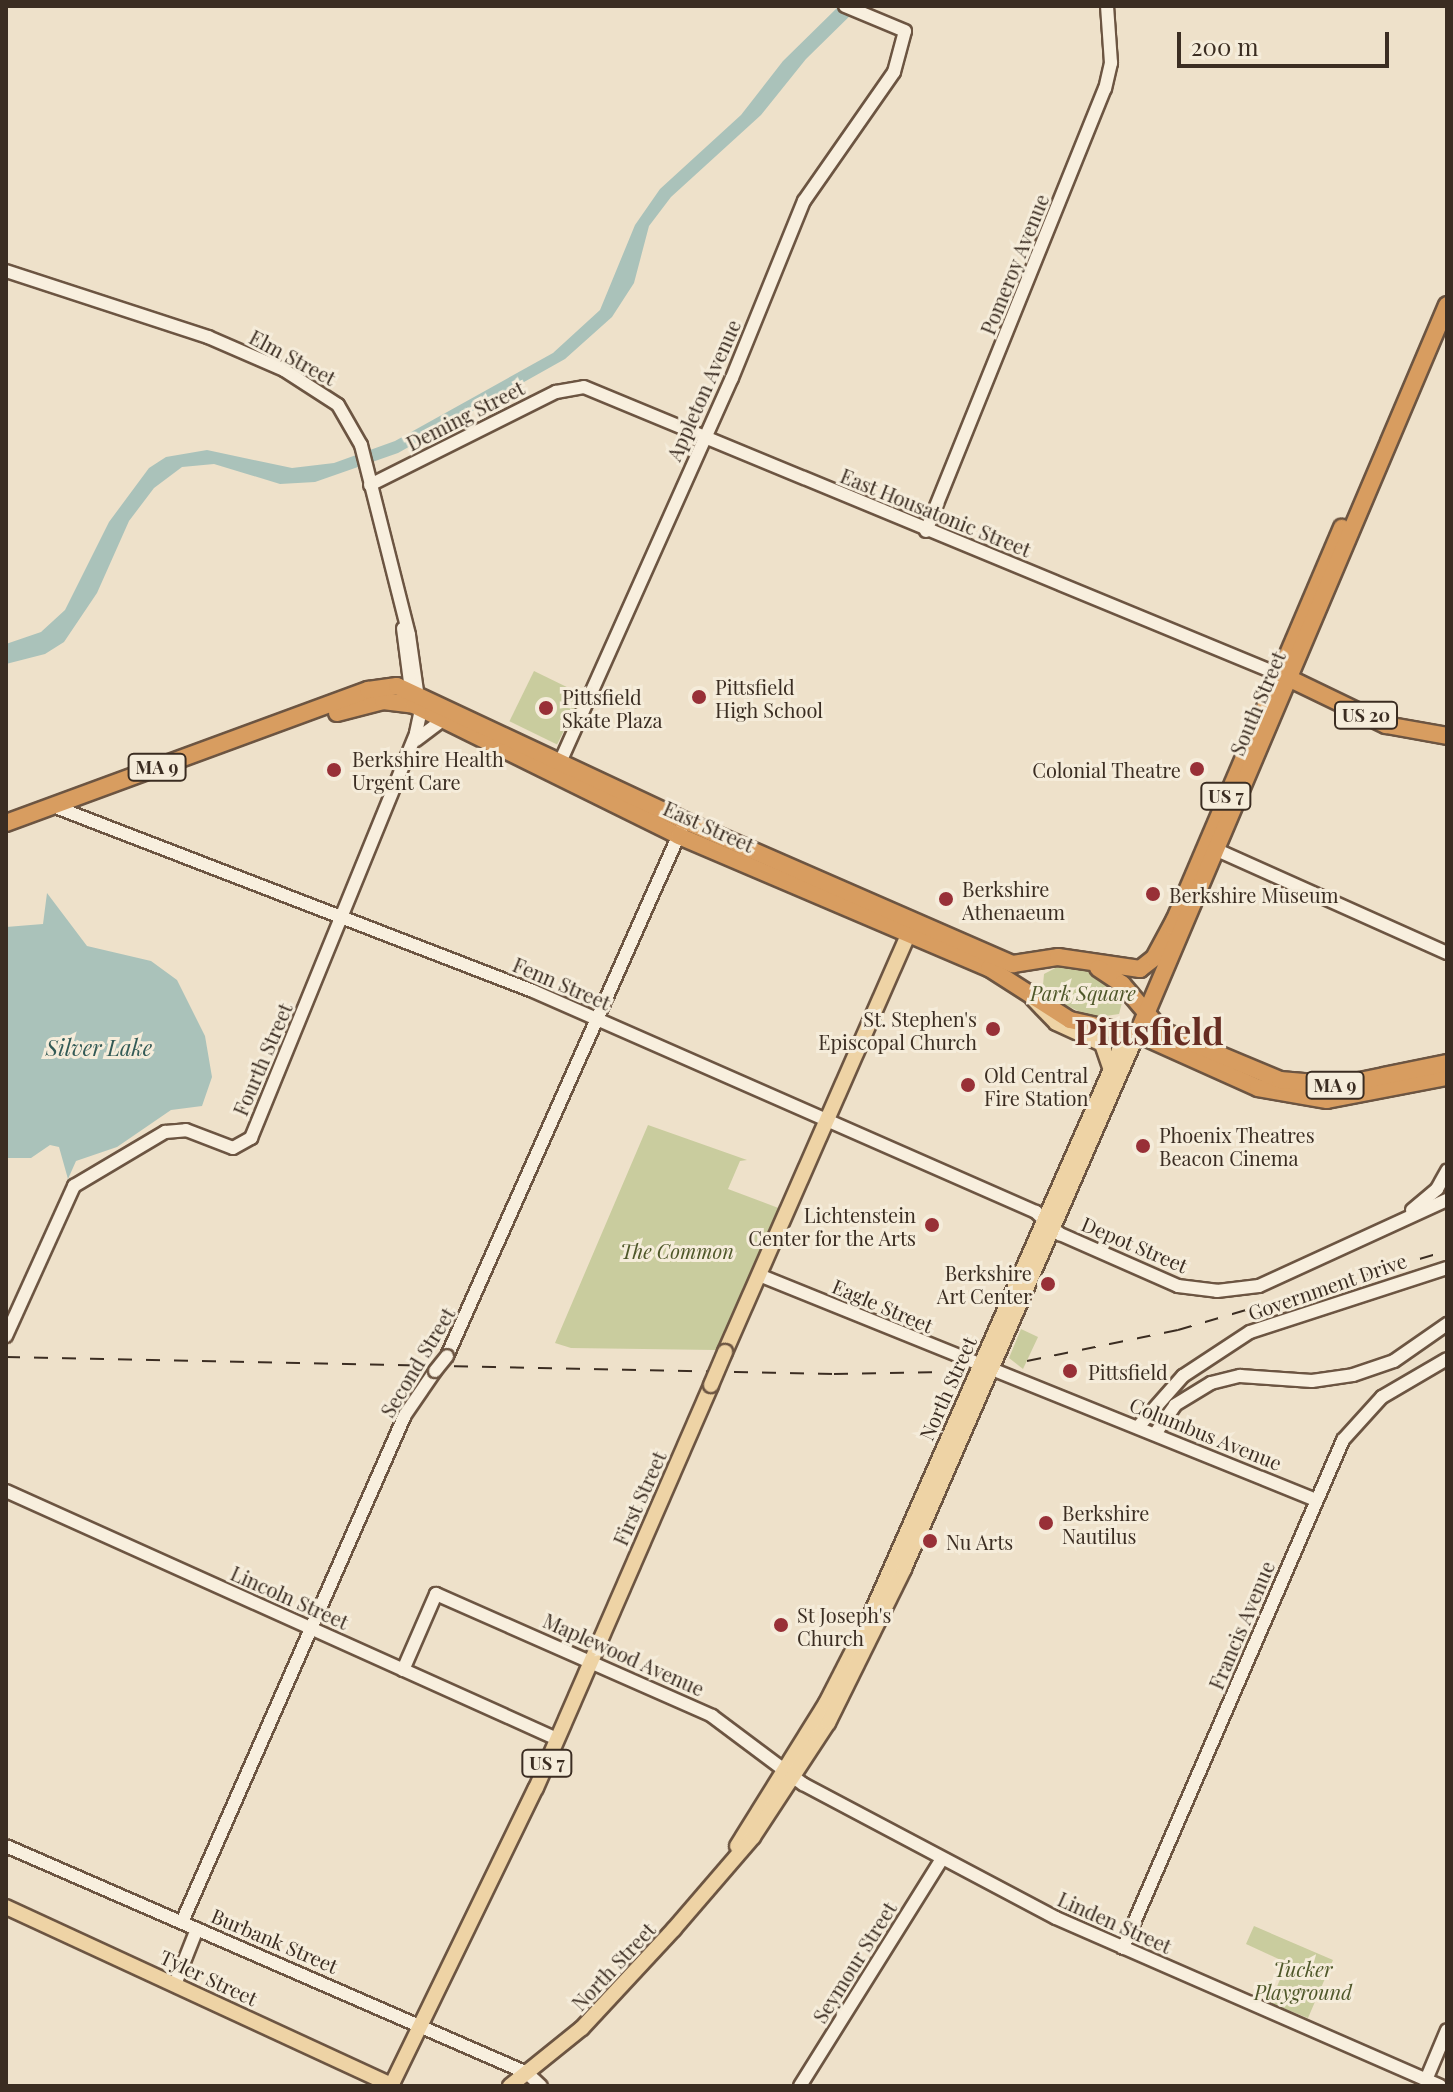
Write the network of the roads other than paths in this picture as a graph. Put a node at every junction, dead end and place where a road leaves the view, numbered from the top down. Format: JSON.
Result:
{"nodes":[{"id":1,"x":845,"y":6,"type":"edge"},
{"id":2,"x":1107,"y":6,"type":"edge"},
{"id":3,"x":6,"y":271,"type":"edge"},
{"id":4,"x":1447,"y":305,"type":"edge"},
{"id":5,"x":580,"y":386,"type":"joint"},
{"id":6,"x":705,"y":438,"type":"junction"},
{"id":7,"x":369,"y":480,"type":"junction"},
{"id":8,"x":926,"y":531,"type":"junction"},
{"id":9,"x":403,"y":628,"type":"junction"},
{"id":10,"x":405,"y":656,"type":"junction"},
{"id":11,"x":1284,"y":676,"type":"junction"},
{"id":12,"x":383,"y":686,"type":"junction"},
{"id":13,"x":417,"y":691,"type":"junction"},
{"id":14,"x":422,"y":708,"type":"junction"},
{"id":15,"x":443,"y":720,"type":"junction"},
{"id":16,"x":262,"y":732,"type":"junction"},
{"id":17,"x":1447,"y":736,"type":"edge"},
{"id":18,"x":411,"y":746,"type":"junction"},
{"id":19,"x":557,"y":769,"type":"junction"},
{"id":20,"x":53,"y":806,"type":"junction"},
{"id":21,"x":6,"y":823,"type":"edge"},
{"id":22,"x":682,"y":829,"type":"junction"},
{"id":23,"x":1213,"y":843,"type":"junction"},
{"id":24,"x":822,"y":897,"type":"junction"},
{"id":25,"x":865,"y":899,"type":"junction"},
{"id":26,"x":343,"y":919,"type":"junction"},
{"id":27,"x":1175,"y":919,"type":"junction"},
{"id":28,"x":911,"y":927,"type":"junction"},
{"id":29,"x":1447,"y":953,"type":"edge"},
{"id":30,"x":1078,"y":960,"type":"junction"},
{"id":31,"x":1028,"y":993,"type":"junction"},
{"id":32,"x":1138,"y":1006,"type":"junction"},
{"id":33,"x":597,"y":1019,"type":"junction"},
{"id":34,"x":1128,"y":1030,"type":"junction"},
{"id":35,"x":1447,"y":1063,"type":"edge"},
{"id":36,"x":1110,"y":1067,"type":"junction"},
{"id":37,"x":1447,"y":1077,"type":"edge"},
{"id":38,"x":826,"y":1120,"type":"junction"},
{"id":39,"x":1447,"y":1171,"type":"edge"},
{"id":40,"x":1447,"y":1200,"type":"edge"},
{"id":41,"x":1049,"y":1224,"type":"junction"},
{"id":42,"x":1393,"y":1224,"type":"junction"},
{"id":43,"x":1445,"y":1268,"type":"edge"},
{"id":44,"x":759,"y":1275,"type":"junction"},
{"id":45,"x":1447,"y":1324,"type":"edge"},
{"id":46,"x":6,"y":1336,"type":"edge"},
{"id":47,"x":1447,"y":1359,"type":"edge"},
{"id":48,"x":985,"y":1366,"type":"junction"},
{"id":49,"x":1138,"y":1427,"type":"junction"},
{"id":50,"x":1155,"y":1434,"type":"junction"},
{"id":51,"x":6,"y":1491,"type":"edge"},
{"id":52,"x":1316,"y":1500,"type":"junction"},
{"id":53,"x":312,"y":1629,"type":"junction"},
{"id":54,"x":590,"y":1662,"type":"junction"},
{"id":55,"x":403,"y":1670,"type":"junction"},
{"id":56,"x":557,"y":1739,"type":"junction"},
{"id":57,"x":789,"y":1774,"type":"junction"},
{"id":58,"x":6,"y":1846,"type":"edge"},
{"id":59,"x":942,"y":1859,"type":"junction"},
{"id":60,"x":6,"y":1907,"type":"edge"},
{"id":61,"x":182,"y":1922,"type":"junction"},
{"id":62,"x":197,"y":1929,"type":"junction"},
{"id":63,"x":1123,"y":1948,"type":"junction"},
{"id":64,"x":176,"y":1982,"type":"junction"},
{"id":65,"x":421,"y":2026,"type":"junction"},
{"id":66,"x":1447,"y":2030,"type":"edge"},
{"id":67,"x":407,"y":2052,"type":"junction"},
{"id":68,"x":352,"y":2067,"type":"junction"},
{"id":69,"x":527,"y":2073,"type":"junction"},
{"id":70,"x":1426,"y":2080,"type":"junction"},
{"id":71,"x":392,"y":2086,"type":"edge"},
{"id":72,"x":510,"y":2086,"type":"edge"},
{"id":73,"x":541,"y":2086,"type":"edge"},
{"id":74,"x":800,"y":2086,"type":"edge"},
{"id":75,"x":1440,"y":2086,"type":"edge"}],
"edges":[{"from":1,"to":6,"type":"street","name":"Appleton Avenue"},
{"from":2,"to":8,"type":"street","name":"Pomeroy Avenue"},
{"from":3,"to":7,"type":"street","name":"Elm Street"},
{"from":4,"to":11,"type":"highway","name":"South Street","number":"US 7"},
{"from":5,"to":6,"type":"street","name":"East Housatonic Street"},
{"from":5,"to":7,"type":"street","name":"Deming Street"},
{"from":6,"to":8,"type":"street","name":"East Housatonic Street"},
{"from":6,"to":19,"type":"street","name":"Appleton Avenue"},
{"from":7,"to":9,"type":"street","name":"Elm Street"},
{"from":8,"to":11,"type":"street","name":"East Housatonic Street"},
{"from":9,"to":10,"type":"street","name":"Elm Street"},
{"from":9,"to":13,"type":"street","name":"Elm Street"},
{"from":10,"to":12,"type":"street"},
{"from":10,"to":13,"type":"street","name":"Elm Street"},
{"from":11,"to":17,"type":"highway","number":"US 20"},
{"from":11,"to":23,"type":"highway","name":"South Street","number":"US 7"},
{"from":12,"to":13,"type":"highway","name":"East Street","number":"MA 9"},
{"from":12,"to":16,"type":"highway","name":"East Street","number":"MA 9"},
{"from":13,"to":14,"type":"street"},
{"from":13,"to":19,"type":"highway","name":"East Street","number":"MA 9"},
{"from":14,"to":15,"type":"highway","name":"East Street","number":"MA 9"},
{"from":14,"to":16,"type":"highway","name":"East Street","number":"MA 9"},
{"from":14,"to":18,"type":"street","name":"Fourth Street"},
{"from":15,"to":18,"type":"street","name":"Fourth Street"},
{"from":15,"to":19,"type":"highway","name":"East Street","number":"MA 9"},
{"from":16,"to":20,"type":"highway","name":"East Street","number":"MA 9"},
{"from":18,"to":26,"type":"street","name":"Fourth Street"},
{"from":19,"to":22,"type":"highway","name":"East Street","number":"MA 9"},
{"from":20,"to":21,"type":"highway","name":"East Street","number":"MA 9"},
{"from":20,"to":26,"type":"street","name":"Fenn Street"},
{"from":22,"to":24,"type":"highway","name":"East Street","number":"MA 9"},
{"from":22,"to":25,"type":"highway","name":"East Street","number":"MA 9"},
{"from":22,"to":33,"type":"street","name":"Second Street"},
{"from":23,"to":27,"type":"highway","name":"South Street","number":"US 7"},
{"from":23,"to":29,"type":"street"},
{"from":23,"to":32,"type":"highway","name":"South Street","number":"US 7"},
{"from":24,"to":25,"type":"highway"},
{"from":24,"to":28,"type":"highway","name":"East Street","number":"MA 9"},
{"from":25,"to":28,"type":"highway","name":"East Street","number":"MA 9"},
{"from":26,"to":33,"type":"street","name":"Fenn Street"},
{"from":26,"to":46,"type":"street","name":"Fourth Street"},
{"from":27,"to":30,"type":"highway","number":"US 7"},
{"from":27,"to":32,"type":"highway"},
{"from":28,"to":30,"type":"highway","name":"East Street","number":"US 7"},
{"from":28,"to":31,"type":"highway","name":"East Street"},
{"from":28,"to":38,"type":"main road","name":"First Street","number":"US 7"},
{"from":30,"to":32,"type":"highway","number":"MA 9"},
{"from":31,"to":34,"type":"highway"},
{"from":31,"to":36,"type":"main road","name":"East Street"},
{"from":32,"to":34,"type":"highway","name":"South Street","number":"US 7"},
{"from":32,"to":34,"type":"highway"},
{"from":32,"to":35,"type":"highway","number":"MA 9"},
{"from":33,"to":38,"type":"street","name":"Fenn Street"},
{"from":33,"to":53,"type":"street","name":"Second Street","bridge":true},
{"from":34,"to":36,"type":"main road","name":"North Street"},
{"from":34,"to":37,"type":"highway","number":"MA 9"},
{"from":34,"to":41,"type":"main road","name":"North Street"},
{"from":36,"to":41,"type":"main road","name":"North Street"},
{"from":38,"to":41,"type":"street","name":"Fenn Street"},
{"from":38,"to":44,"type":"main road","name":"First Street","number":"US 7"},
{"from":39,"to":42,"type":"street","name":"Depot Street"},
{"from":40,"to":42,"type":"street","name":"Depot Street"},
{"from":41,"to":42,"type":"street","name":"Depot Street"},
{"from":41,"to":48,"type":"main road","name":"North Street"},
{"from":43,"to":49,"type":"street","name":"Government Drive"},
{"from":44,"to":48,"type":"street","name":"Eagle Street"},
{"from":44,"to":54,"type":"main road","name":"First Street","number":"US 7","bridge":true},
{"from":45,"to":50,"type":"street"},
{"from":47,"to":52,"type":"street","name":"Francis Avenue"},
{"from":48,"to":49,"type":"street","name":"Columbus Avenue"},
{"from":48,"to":57,"type":"main road","name":"North Street"},
{"from":49,"to":50,"type":"street","name":"Columbus Avenue"},
{"from":50,"to":52,"type":"street","name":"Columbus Avenue"},
{"from":51,"to":53,"type":"street","name":"Lincoln Street"},
{"from":52,"to":63,"type":"street","name":"Francis Avenue"},
{"from":53,"to":55,"type":"street","name":"Lincoln Street"},
{"from":53,"to":61,"type":"street","name":"Second Street"},
{"from":54,"to":55,"type":"street","name":"Maplewood Avenue"},
{"from":54,"to":56,"type":"main road","name":"First Street","number":"US 7"},
{"from":54,"to":57,"type":"street","name":"Maplewood Avenue"},
{"from":55,"to":56,"type":"street","name":"Lincoln Street"},
{"from":56,"to":65,"type":"main road","name":"First Street","number":"US 7"},
{"from":57,"to":59,"type":"street","name":"Linden Street"},
{"from":57,"to":69,"type":"main road","name":"North Street"},
{"from":58,"to":61,"type":"street","name":"Burbank Street"},
{"from":59,"to":63,"type":"street","name":"Linden Street"},
{"from":59,"to":74,"type":"street","name":"Seymour Street"},
{"from":60,"to":64,"type":"main road","name":"Tyler Street"},
{"from":61,"to":62,"type":"street","name":"Burbank Street"},
{"from":62,"to":64,"type":"street"},
{"from":62,"to":65,"type":"street","name":"Burbank Street"},
{"from":63,"to":70,"type":"street","name":"Linden Street"},
{"from":64,"to":68,"type":"main road","name":"Tyler Street"},
{"from":65,"to":67,"type":"main road","name":"First Street","number":"US 7"},
{"from":65,"to":69,"type":"street","name":"Burbank Street"},
{"from":66,"to":70,"type":"street"},
{"from":67,"to":68,"type":"main road"},
{"from":67,"to":71,"type":"main road","name":"First Street","number":"US 7"},
{"from":68,"to":71,"type":"main road","name":"Tyler Street"},
{"from":69,"to":72,"type":"main road","name":"North Street"},
{"from":69,"to":73,"type":"street","name":"Burbank Street"},
{"from":70,"to":75,"type":"street","name":"Linden Street"}]}
